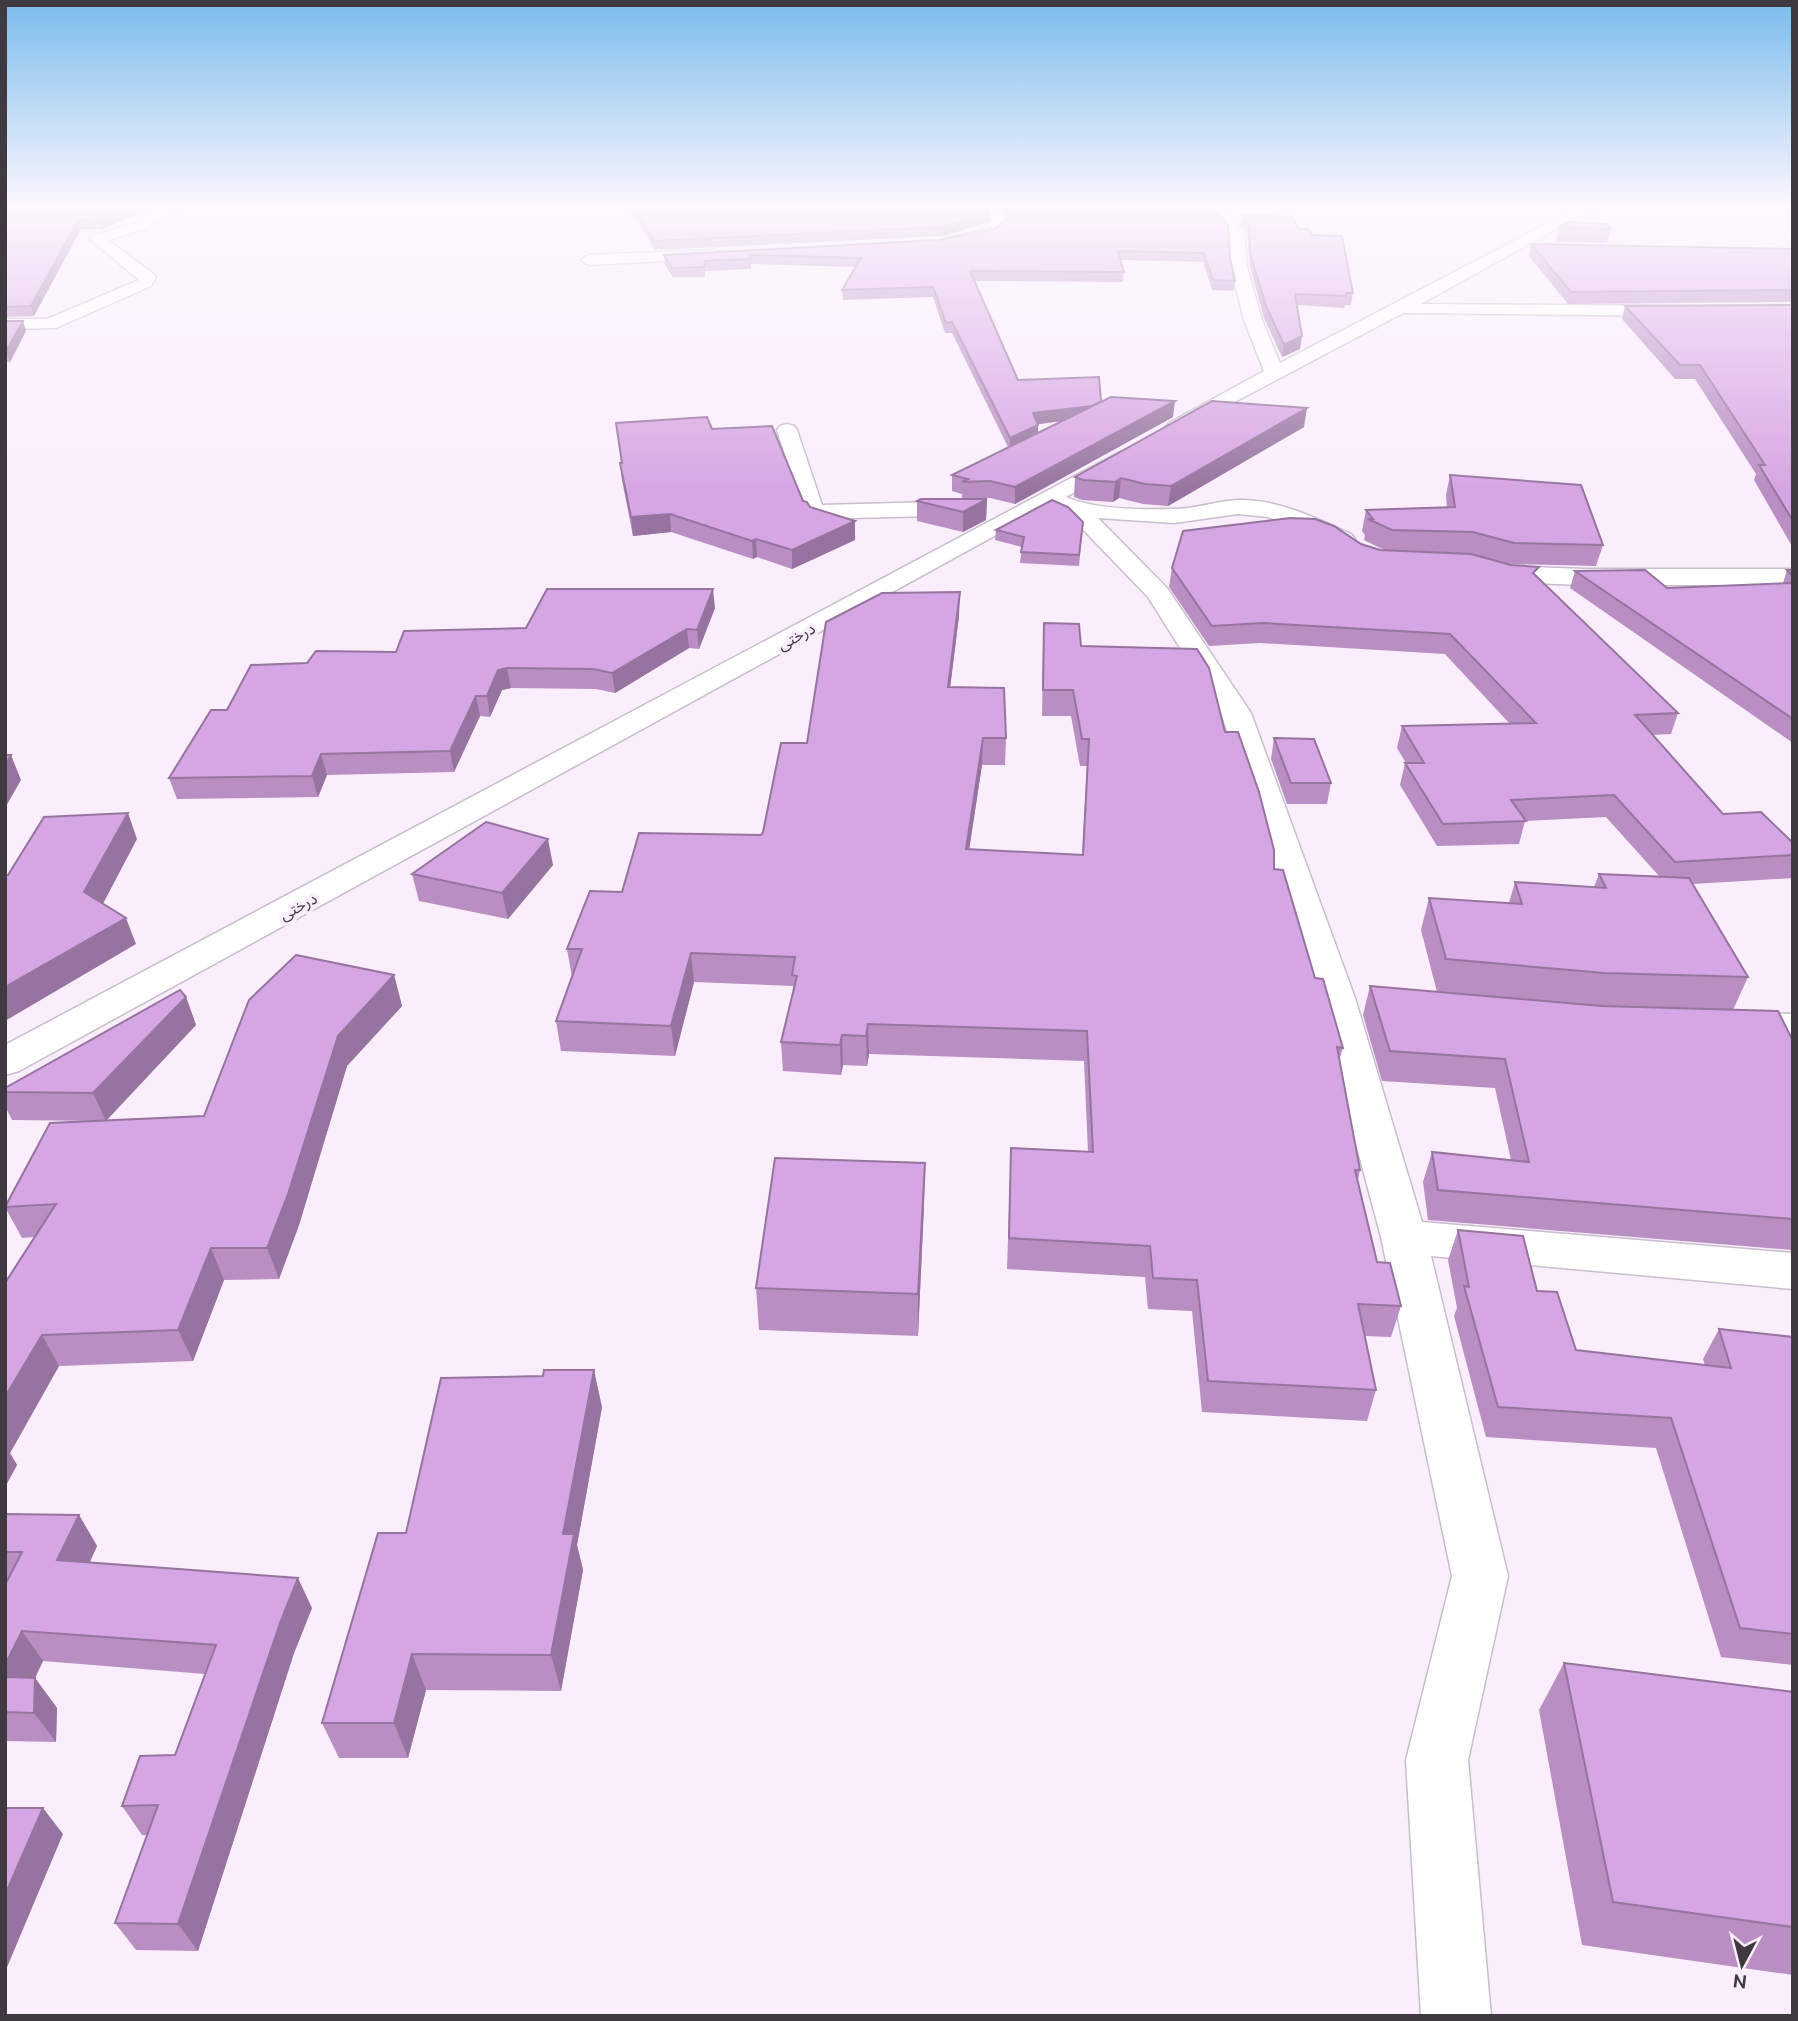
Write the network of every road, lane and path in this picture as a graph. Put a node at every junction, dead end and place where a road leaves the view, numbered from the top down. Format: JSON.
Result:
{"nodes":[{"id":1,"x":100,"y":302,"type":"edge"},
{"id":2,"x":1248,"y":302,"type":"edge"},
{"id":3,"x":1413,"y":302,"type":"edge"},
{"id":4,"x":1400,"y":309,"type":"junction"},
{"id":5,"x":1697,"y":311,"type":"edge"},
{"id":6,"x":5,"y":324,"type":"edge"},
{"id":7,"x":1274,"y":372,"type":"junction"},
{"id":8,"x":787,"y":430,"type":"dead end"},
{"id":9,"x":1048,"y":508,"type":"junction"},
{"id":10,"x":1360,"y":550,"type":"edge"},
{"id":11,"x":1458,"y":563,"type":"edge"},
{"id":12,"x":1793,"y":577,"type":"edge"},
{"id":13,"x":1694,"y":1023,"type":"edge"},
{"id":14,"x":1793,"y":1026,"type":"edge"},
{"id":15,"x":5,"y":1062,"type":"edge"},
{"id":16,"x":1404,"y":1237,"type":"junction"},
{"id":17,"x":1793,"y":1271,"type":"edge"},
{"id":18,"x":1456,"y":2016,"type":"edge"}],
"edges":[{"from":1,"to":6,"type":"street"},
{"from":2,"to":7,"type":"street"},
{"from":3,"to":4,"type":"street","name":"درختی"},
{"from":4,"to":5,"type":"street"},
{"from":4,"to":7,"type":"street","name":"درختی"},
{"from":7,"to":9,"type":"street","name":"درختی"},
{"from":8,"to":9,"type":"street"},
{"from":9,"to":10,"type":"street"},
{"from":9,"to":15,"type":"street","name":"درختی"},
{"from":9,"to":16,"type":"street"},
{"from":11,"to":12,"type":"street"},
{"from":13,"to":14,"type":"street"},
{"from":16,"to":17,"type":"street"},
{"from":16,"to":18,"type":"street"}]}
